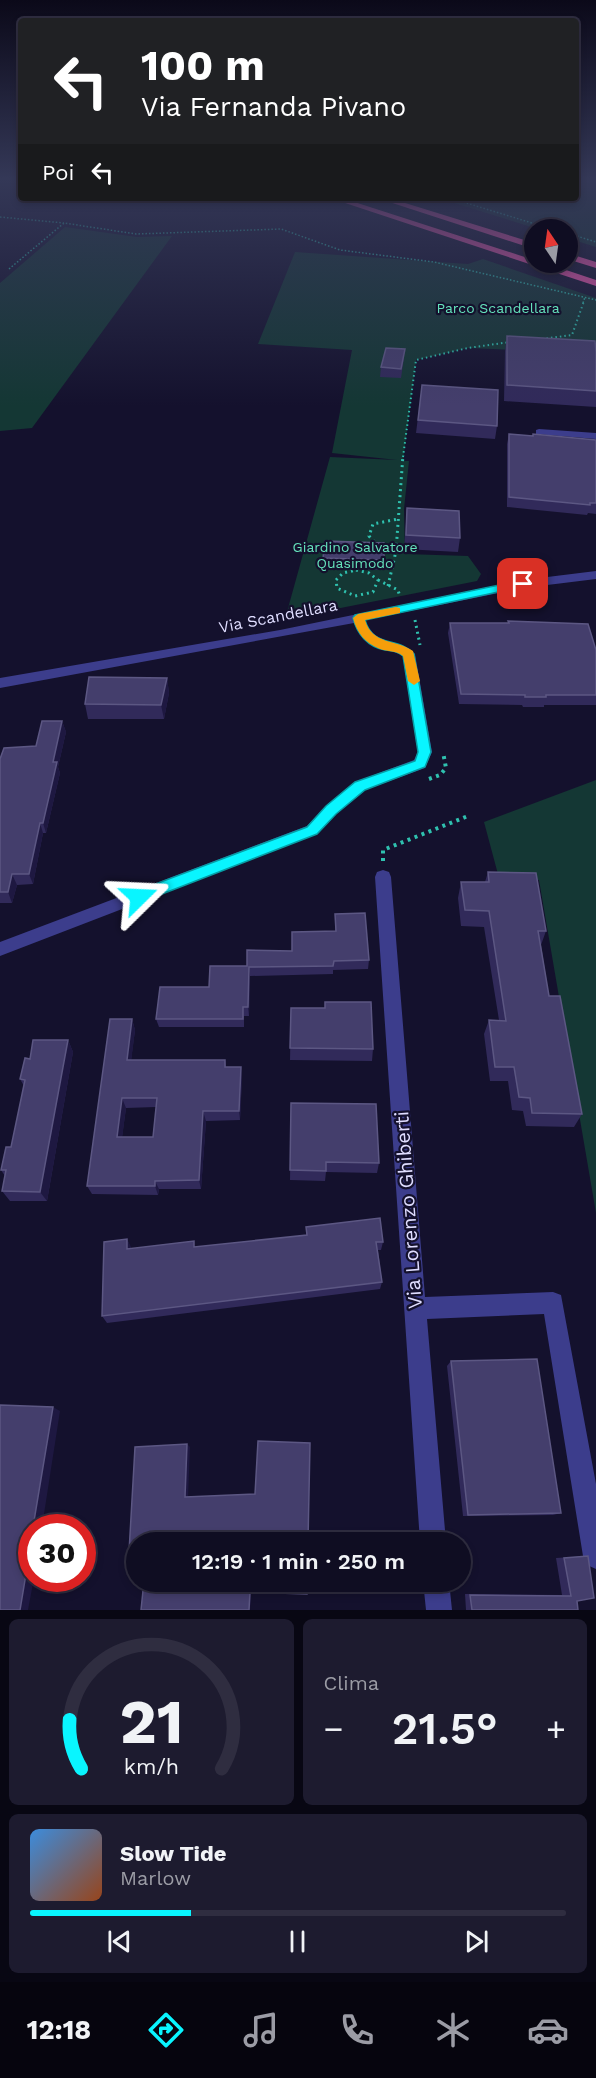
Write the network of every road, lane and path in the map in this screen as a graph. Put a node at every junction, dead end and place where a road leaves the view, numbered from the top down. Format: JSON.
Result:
{"nodes":[{"id":1,"x":26,"y":255,"type":"edge"},
{"id":2,"x":380,"y":255,"type":"edge"},
{"id":3,"x":510,"y":255,"type":"edge"},
{"id":4,"x":578,"y":260,"type":"edge"},
{"id":5,"x":596,"y":266,"type":"edge"},
{"id":6,"x":9,"y":269,"type":"dead end"},
{"id":7,"x":578,"y":269,"type":"edge"},
{"id":8,"x":596,"y":275,"type":"edge"},
{"id":9,"x":596,"y":283,"type":"edge"},
{"id":10,"x":585,"y":297,"type":"junction"},
{"id":11,"x":596,"y":300,"type":"edge"},
{"id":12,"x":537,"y":339,"type":"edge"},
{"id":13,"x":514,"y":342,"type":"edge"},
{"id":14,"x":539,"y":432,"type":"edge"},
{"id":15,"x":596,"y":436,"type":"edge"},
{"id":16,"x":398,"y":519,"type":"junction"},
{"id":17,"x":396,"y":551,"type":"junction"},
{"id":18,"x":596,"y":575,"type":"edge"},
{"id":19,"x":378,"y":580,"type":"junction"},
{"id":20,"x":388,"y":586,"type":"junction"},
{"id":21,"x":399,"y":595,"type":"dead end"},
{"id":22,"x":358,"y":618,"type":"junction"},
{"id":23,"x":0,"y":683,"type":"edge"},
{"id":24,"x":468,"y":816,"type":"dead end"},
{"id":25,"x":383,"y":877,"type":"joint"},
{"id":26,"x":0,"y":949,"type":"edge"},
{"id":27,"x":415,"y":1308,"type":"junction"},
{"id":28,"x":432,"y":1532,"type":"edge"},
{"id":29,"x":596,"y":1556,"type":"edge"},
{"id":30,"x":437,"y":1592,"type":"edge"},
{"id":31,"x":439,"y":1610,"type":"edge"}],
"edges":[{"from":1,"to":6,"type":"path"},
{"from":2,"to":10,"type":"path"},
{"from":3,"to":9,"type":"highway"},
{"from":4,"to":5,"type":"highway"},
{"from":7,"to":8,"type":"highway"},
{"from":10,"to":11,"type":"path"},
{"from":10,"to":12,"type":"path"},
{"from":13,"to":16,"type":"path"},
{"from":14,"to":15,"type":"street"},
{"from":16,"to":17,"type":"path"},
{"from":16,"to":17,"type":"path"},
{"from":17,"to":20,"type":"path"},
{"from":18,"to":22,"type":"street","name":"Via Scandellara"},
{"from":19,"to":19,"type":"path"},
{"from":19,"to":20,"type":"path"},
{"from":20,"to":21,"type":"path"},
{"from":22,"to":23,"type":"street","name":"Via Scandellara"},
{"from":22,"to":26,"type":"street"},
{"from":24,"to":25,"type":"path"},
{"from":25,"to":27,"type":"street","name":"Via Lorenzo Ghiberti"},
{"from":27,"to":28,"type":"street","name":"Via Lorenzo Ghiberti"},
{"from":27,"to":29,"type":"street"},
{"from":30,"to":31,"type":"street"}]}
